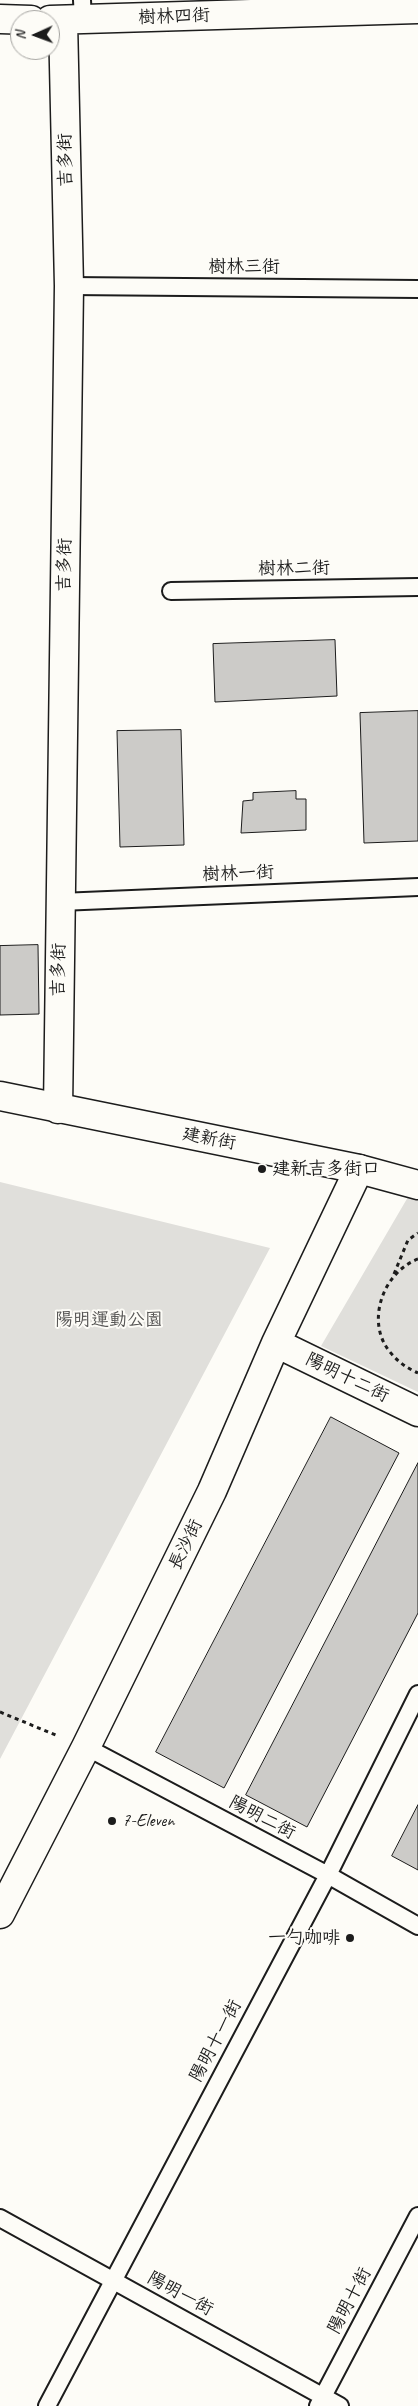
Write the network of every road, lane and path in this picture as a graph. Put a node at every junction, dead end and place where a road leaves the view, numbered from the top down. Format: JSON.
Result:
{"nodes":[{"id":1,"x":418,"y":9,"type":"edge"},
{"id":2,"x":69,"y":15,"type":"edge"},
{"id":3,"x":69,"y":286,"type":"junction"},
{"id":4,"x":418,"y":289,"type":"edge"},
{"id":5,"x":418,"y":587,"type":"edge"},
{"id":6,"x":170,"y":591,"type":"dead end"},
{"id":7,"x":418,"y":887,"type":"edge"},
{"id":8,"x":60,"y":902,"type":"junction"},
{"id":9,"x":0,"y":1096,"type":"edge"},
{"id":10,"x":58,"y":1109,"type":"junction"},
{"id":11,"x":359,"y":1169,"type":"junction"},
{"id":12,"x":418,"y":1185,"type":"edge"},
{"id":13,"x":418,"y":1233,"type":"edge"},
{"id":14,"x":418,"y":1259,"type":"edge"},
{"id":15,"x":393,"y":1276,"type":"junction"},
{"id":16,"x":276,"y":1343,"type":"junction"},
{"id":17,"x":418,"y":1373,"type":"edge"},
{"id":18,"x":418,"y":1412,"type":"edge"},
{"id":19,"x":418,"y":1694,"type":"edge"},
{"id":20,"x":0,"y":1712,"type":"edge"},
{"id":21,"x":86,"y":1748,"type":"junction"},
{"id":22,"x":328,"y":1875,"type":"junction"},
{"id":23,"x":0,"y":1914,"type":"edge"},
{"id":24,"x":418,"y":1926,"type":"edge"},
{"id":25,"x":418,"y":2216,"type":"edge"},
{"id":26,"x":0,"y":2218,"type":"edge"},
{"id":27,"x":112,"y":2280,"type":"junction"},
{"id":28,"x":321,"y":2401,"type":"edge"},
{"id":29,"x":47,"y":2406,"type":"edge"},
{"id":30,"x":340,"y":2406,"type":"edge"}],
"edges":[{"from":1,"to":2,"type":"street","name":"樹林四街"},
{"from":2,"to":3,"type":"street","name":"吉多街"},
{"from":3,"to":4,"type":"lane","name":"樹林三街"},
{"from":3,"to":8,"type":"street","name":"吉多街"},
{"from":5,"to":6,"type":"lane","name":"樹林二街"},
{"from":7,"to":8,"type":"lane","name":"樹林一街"},
{"from":8,"to":10,"type":"street","name":"吉多街"},
{"from":9,"to":10,"type":"street","name":"建新街"},
{"from":10,"to":11,"type":"street","name":"建新街"},
{"from":11,"to":12,"type":"street","name":"建新街"},
{"from":11,"to":16,"type":"street","name":"長沙街"},
{"from":13,"to":15,"type":"path"},
{"from":14,"to":15,"type":"path"},
{"from":15,"to":17,"type":"path"},
{"from":16,"to":18,"type":"street","name":"陽明十二街"},
{"from":16,"to":21,"type":"street","name":"長沙街"},
{"from":19,"to":22,"type":"lane","name":"陽明十一街"},
{"from":20,"to":21,"type":"path"},
{"from":21,"to":22,"type":"lane","name":"陽明二街"},
{"from":21,"to":23,"type":"street","name":"長沙街"},
{"from":22,"to":24,"type":"lane","name":"陽明二街"},
{"from":22,"to":27,"type":"lane","name":"陽明十一街"},
{"from":25,"to":28,"type":"lane","name":"陽明十街"},
{"from":26,"to":27,"type":"lane","name":"陽明一街"},
{"from":27,"to":28,"type":"lane","name":"陽明一街"},
{"from":27,"to":29,"type":"lane","name":"陽明十一街"},
{"from":28,"to":30,"type":"lane","name":"陽明一街"}]}
